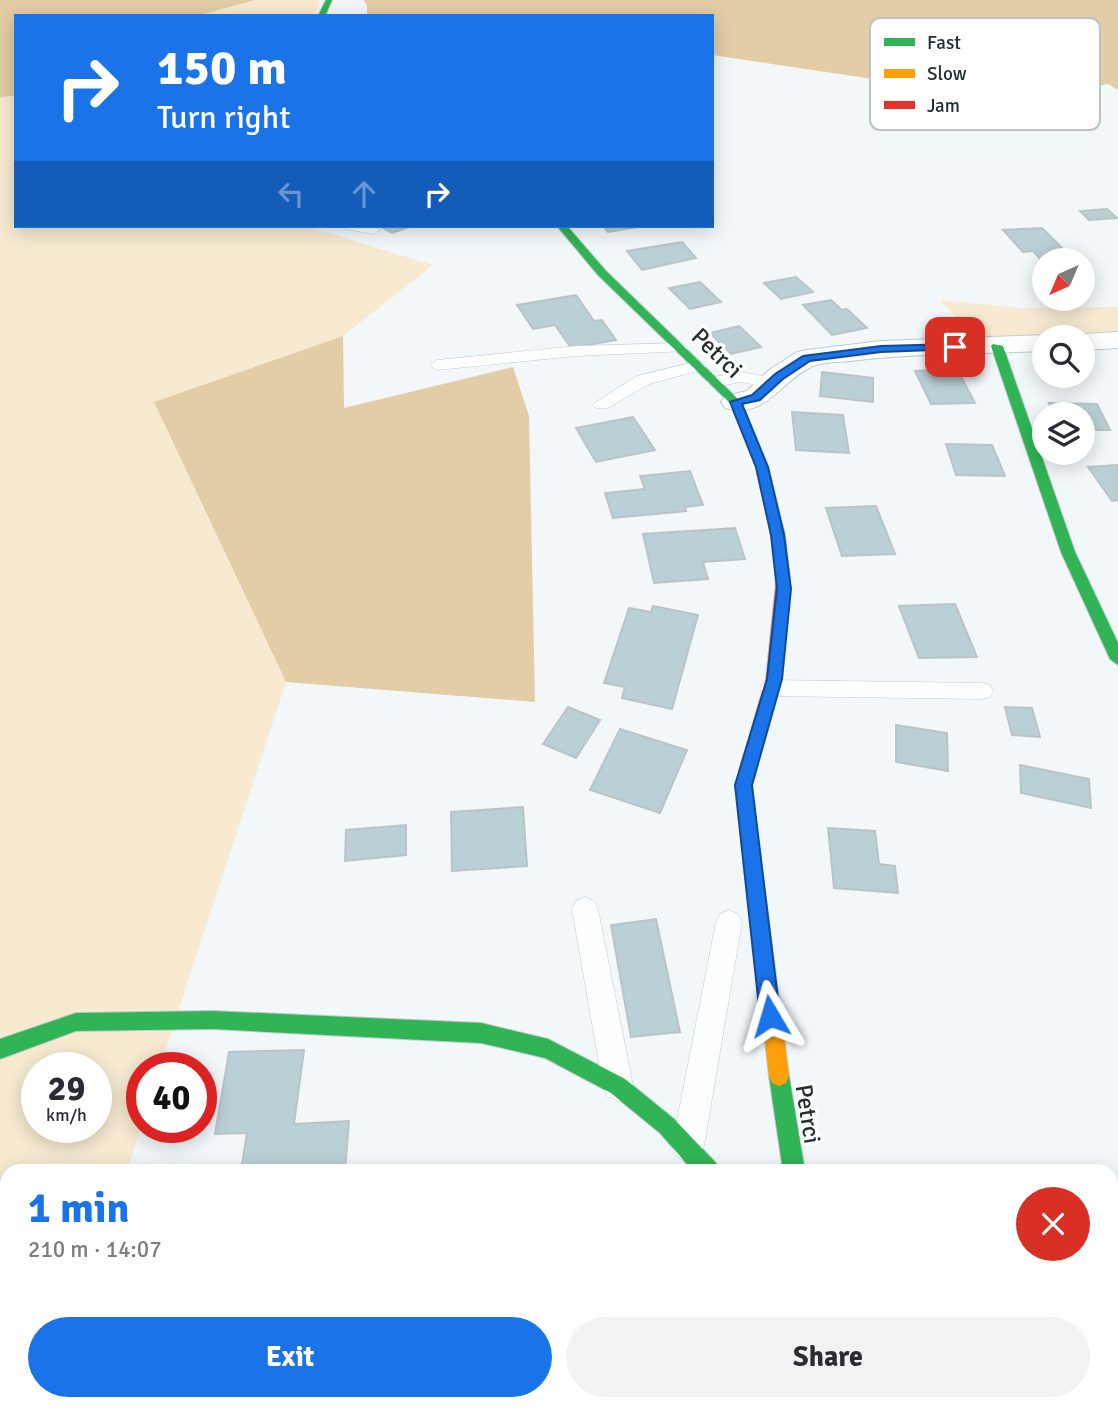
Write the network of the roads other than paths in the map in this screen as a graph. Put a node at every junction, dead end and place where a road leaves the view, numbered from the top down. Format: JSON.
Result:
{"nodes":[{"id":1,"x":362,"y":228,"type":"edge"},
{"id":2,"x":564,"y":228,"type":"edge"},
{"id":3,"x":373,"y":230,"type":"dead end"},
{"id":4,"x":1118,"y":340,"type":"edge"},
{"id":5,"x":1095,"y":341,"type":"edge"},
{"id":6,"x":1032,"y":344,"type":"edge"},
{"id":7,"x":997,"y":346,"type":"junction"},
{"id":8,"x":680,"y":348,"type":"junction"},
{"id":9,"x":437,"y":365,"type":"dead end"},
{"id":10,"x":698,"y":366,"type":"junction"},
{"id":11,"x":725,"y":392,"type":"junction"},
{"id":12,"x":602,"y":404,"type":"dead end"},
{"id":13,"x":1118,"y":659,"type":"edge"},
{"id":14,"x":771,"y":688,"type":"junction"},
{"id":15,"x":982,"y":691,"type":"dead end"},
{"id":16,"x":585,"y":909,"type":"dead end"},
{"id":17,"x":729,"y":922,"type":"dead end"},
{"id":18,"x":0,"y":1049,"type":"edge"},
{"id":19,"x":618,"y":1086,"type":"junction"},
{"id":20,"x":688,"y":1148,"type":"junction"},
{"id":21,"x":702,"y":1164,"type":"edge"},
{"id":22,"x":793,"y":1164,"type":"edge"}],
"edges":[{"from":1,"to":3,"type":"lane"},
{"from":2,"to":8,"type":"street","name":"Petrci"},
{"from":4,"to":5,"type":"street"},
{"from":6,"to":7,"type":"street"},
{"from":7,"to":11,"type":"street"},
{"from":7,"to":13,"type":"street"},
{"from":8,"to":9,"type":"lane"},
{"from":8,"to":10,"type":"street","name":"Petrci"},
{"from":10,"to":11,"type":"street","name":"Petrci"},
{"from":10,"to":12,"type":"lane"},
{"from":11,"to":14,"type":"street","name":"Petrci"},
{"from":14,"to":15,"type":"lane"},
{"from":14,"to":22,"type":"street","name":"Petrci"},
{"from":16,"to":19,"type":"lane"},
{"from":17,"to":20,"type":"lane"},
{"from":18,"to":19,"type":"street"},
{"from":19,"to":20,"type":"street"},
{"from":20,"to":21,"type":"street"}]}
